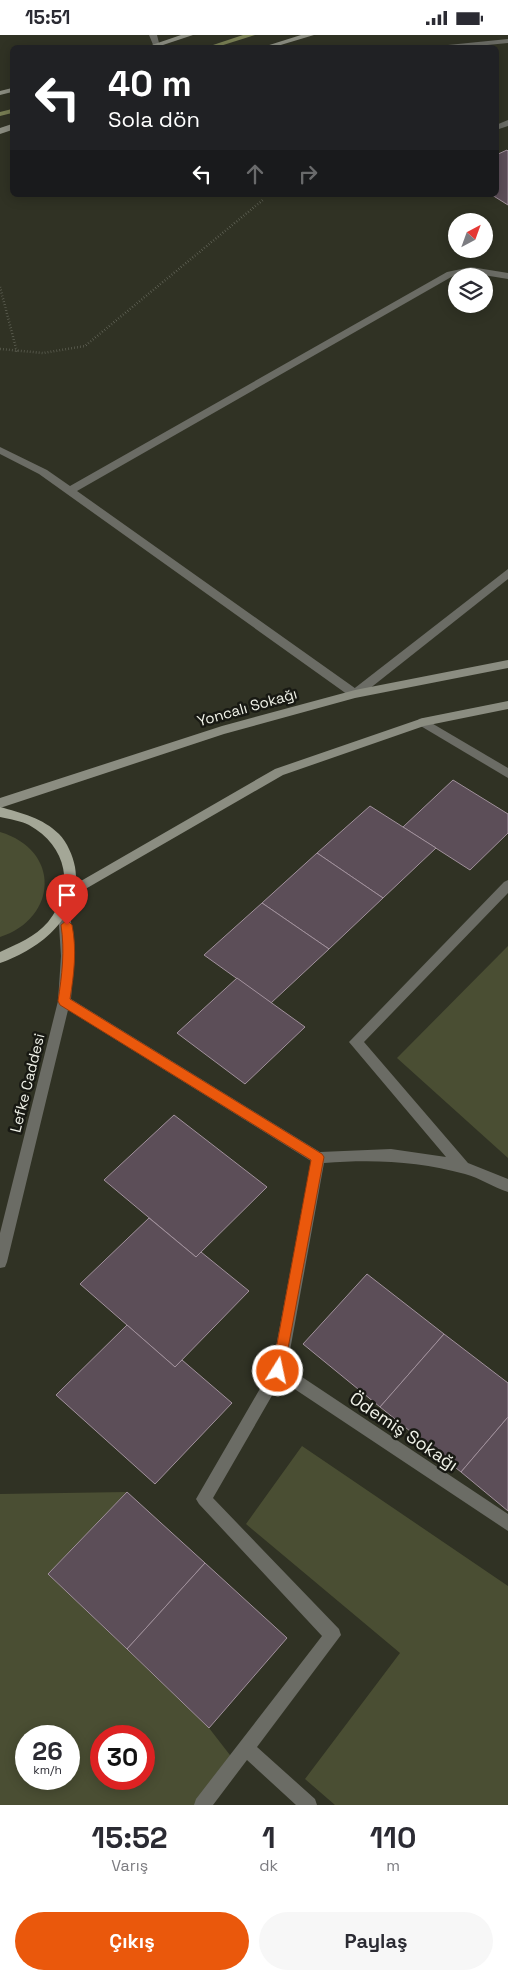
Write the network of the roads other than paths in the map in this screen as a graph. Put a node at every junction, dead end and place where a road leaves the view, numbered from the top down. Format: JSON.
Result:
{"nodes":[{"id":1,"x":189,"y":35,"type":"edge"},
{"id":2,"x":310,"y":35,"type":"edge"},
{"id":3,"x":508,"y":41,"type":"edge"},
{"id":4,"x":157,"y":45,"type":"edge"},
{"id":5,"x":274,"y":45,"type":"edge"},
{"id":6,"x":468,"y":45,"type":"edge"},
{"id":7,"x":508,"y":276,"type":"edge"},
{"id":8,"x":0,"y":450,"type":"edge"},
{"id":9,"x":70,"y":491,"type":"junction"},
{"id":10,"x":508,"y":573,"type":"edge"},
{"id":11,"x":508,"y":664,"type":"edge"},
{"id":12,"x":355,"y":695,"type":"junction"},
{"id":13,"x":508,"y":705,"type":"edge"},
{"id":14,"x":423,"y":722,"type":"junction"},
{"id":15,"x":508,"y":774,"type":"edge"},
{"id":16,"x":0,"y":803,"type":"edge"},
{"id":17,"x":0,"y":812,"type":"edge"},
{"id":18,"x":508,"y":885,"type":"edge"},
{"id":19,"x":71,"y":892,"type":"junction"},
{"id":20,"x":64,"y":910,"type":"junction"},
{"id":21,"x":0,"y":958,"type":"edge"},
{"id":22,"x":64,"y":1001,"type":"junction"},
{"id":23,"x":318,"y":1157,"type":"junction"},
{"id":24,"x":464,"y":1167,"type":"junction"},
{"id":25,"x":508,"y":1186,"type":"edge"},
{"id":26,"x":0,"y":1262,"type":"edge"},
{"id":27,"x":278,"y":1371,"type":"junction"},
{"id":28,"x":508,"y":1523,"type":"edge"},
{"id":29,"x":246,"y":1748,"type":"junction"},
{"id":30,"x":202,"y":1805,"type":"edge"},
{"id":31,"x":309,"y":1805,"type":"edge"}],
"edges":[{"from":1,"to":4,"type":"street"},
{"from":2,"to":5,"type":"street"},
{"from":3,"to":6,"type":"street"},
{"from":7,"to":9,"type":"street"},
{"from":8,"to":9,"type":"street"},
{"from":9,"to":12,"type":"street"},
{"from":10,"to":12,"type":"street"},
{"from":11,"to":12,"type":"street","name":"Yoncalı Sokağı"},
{"from":12,"to":16,"type":"street","name":"Yoncalı Sokağı"},
{"from":13,"to":14,"type":"street"},
{"from":14,"to":15,"type":"street"},
{"from":14,"to":19,"type":"street"},
{"from":17,"to":19,"type":"main road"},
{"from":18,"to":24,"type":"street"},
{"from":19,"to":20,"type":"main road"},
{"from":20,"to":21,"type":"main road"},
{"from":20,"to":22,"type":"street","name":"Lefke Caddesi"},
{"from":22,"to":23,"type":"street"},
{"from":22,"to":26,"type":"street","name":"Lefke Caddesi"},
{"from":23,"to":24,"type":"street"},
{"from":23,"to":27,"type":"street"},
{"from":24,"to":25,"type":"street"},
{"from":27,"to":28,"type":"street","name":"Ödemiş Sokağı"},
{"from":27,"to":29,"type":"street"},
{"from":29,"to":30,"type":"street"},
{"from":29,"to":31,"type":"street"}]}
